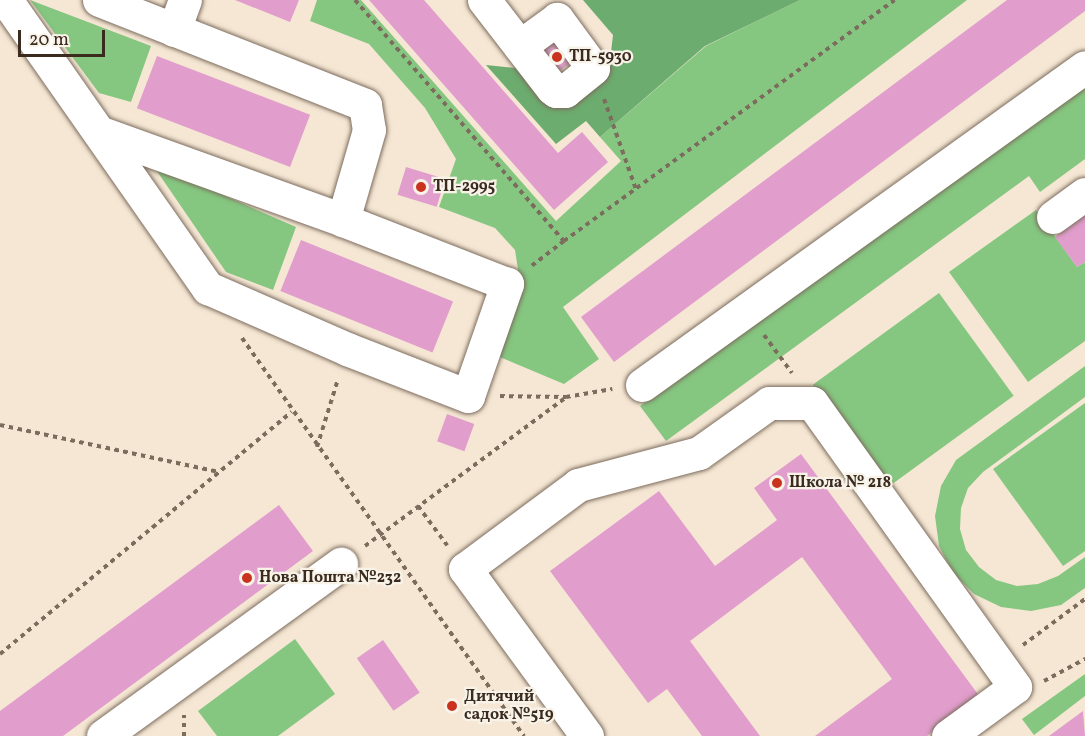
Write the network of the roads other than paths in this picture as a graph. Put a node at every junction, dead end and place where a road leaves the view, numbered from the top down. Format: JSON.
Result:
{"nodes":[{"id":1,"x":6,"y":0,"type":"edge"},
{"id":2,"x":99,"y":0,"type":"edge"},
{"id":3,"x":185,"y":0,"type":"edge"},
{"id":4,"x":484,"y":0,"type":"edge"},
{"id":5,"x":174,"y":30,"type":"junction"},
{"id":6,"x":520,"y":46,"type":"junction"},
{"id":7,"x":1085,"y":66,"type":"edge"},
{"id":8,"x":102,"y":133,"type":"junction"},
{"id":9,"x":1085,"y":194,"type":"edge"},
{"id":10,"x":1053,"y":217,"type":"dead end"},
{"id":11,"x":343,"y":220,"type":"junction"},
{"id":12,"x":642,"y":384,"type":"road end"},
{"id":13,"x":341,"y":564,"type":"road end"},
{"id":14,"x":103,"y":736,"type":"edge"},
{"id":15,"x":587,"y":736,"type":"edge"},
{"id":16,"x":948,"y":736,"type":"edge"}],
"edges":[{"from":1,"to":8,"type":"lane"},
{"from":2,"to":5,"type":"lane"},
{"from":3,"to":5,"type":"lane"},
{"from":4,"to":6,"type":"lane"},
{"from":5,"to":11,"type":"lane"},
{"from":6,"to":6,"type":"lane"},
{"from":7,"to":12,"type":"lane"},
{"from":8,"to":11,"type":"lane"},
{"from":8,"to":11,"type":"lane"},
{"from":9,"to":10,"type":"lane"},
{"from":13,"to":14,"type":"lane"},
{"from":15,"to":16,"type":"lane"}]}
